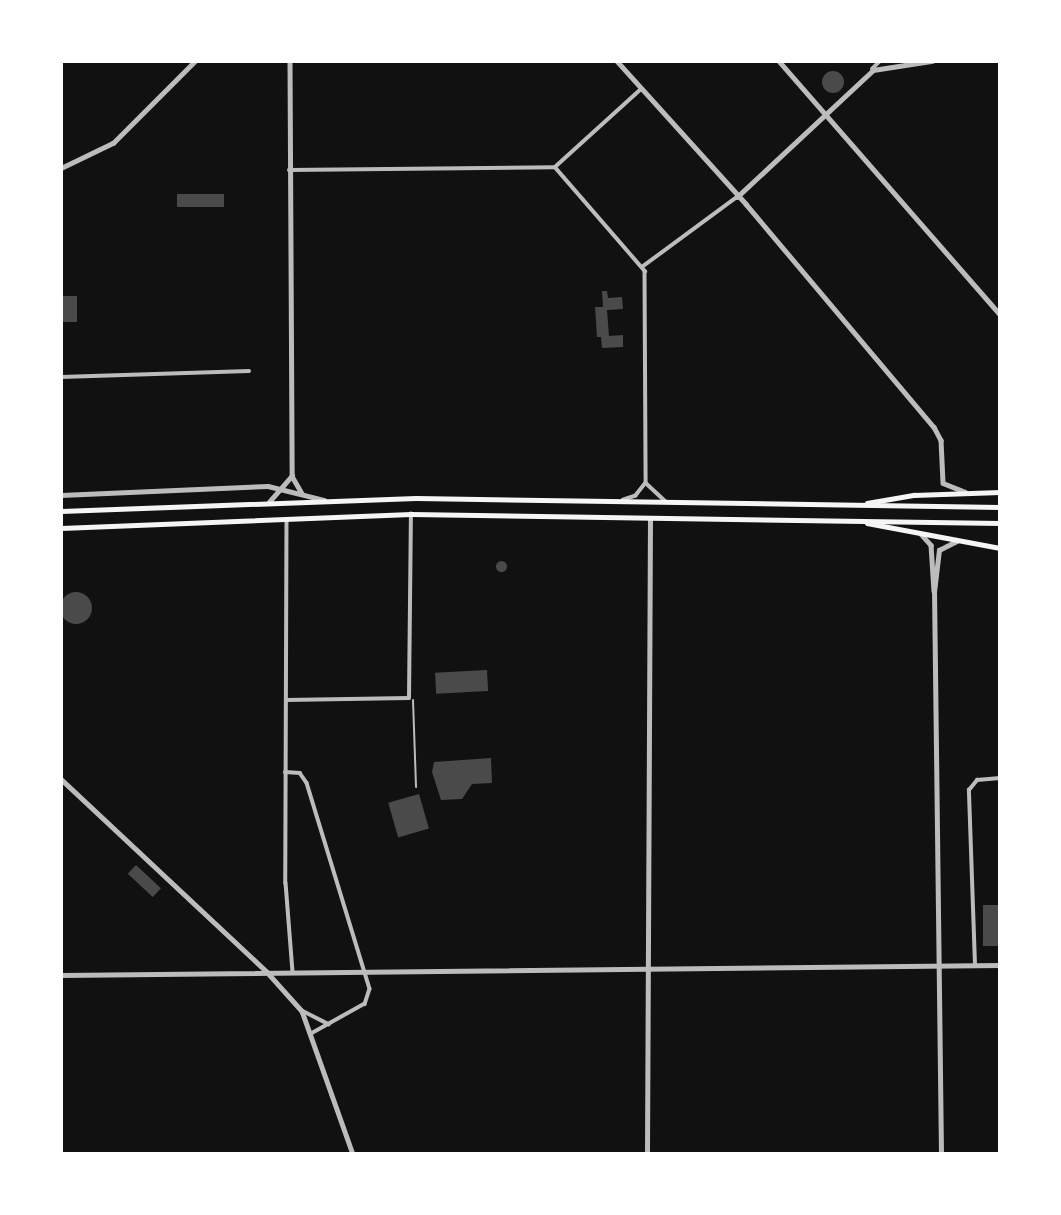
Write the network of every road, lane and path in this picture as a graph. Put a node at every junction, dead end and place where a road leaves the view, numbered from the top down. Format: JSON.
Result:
{"nodes":[{"id":1,"x":195,"y":61,"type":"edge"},
{"id":2,"x":290,"y":61,"type":"edge"},
{"id":3,"x":617,"y":61,"type":"edge"},
{"id":4,"x":779,"y":61,"type":"edge"},
{"id":5,"x":880,"y":61,"type":"edge"},
{"id":6,"x":932,"y":61,"type":"edge"},
{"id":7,"x":868,"y":74,"type":"junction"},
{"id":8,"x":641,"y":89,"type":"junction"},
{"id":9,"x":827,"y":116,"type":"junction"},
{"id":10,"x":555,"y":167,"type":"junction"},
{"id":11,"x":61,"y":168,"type":"edge"},
{"id":12,"x":289,"y":170,"type":"junction"},
{"id":13,"x":737,"y":197,"type":"junction"},
{"id":14,"x":642,"y":267,"type":"junction"},
{"id":15,"x":1000,"y":314,"type":"edge"},
{"id":16,"x":249,"y":371,"type":"dead end"},
{"id":17,"x":61,"y":377,"type":"edge"},
{"id":18,"x":292,"y":476,"type":"junction"},
{"id":19,"x":646,"y":484,"type":"junction"},
{"id":20,"x":284,"y":488,"type":"junction"},
{"id":21,"x":965,"y":492,"type":"junction"},
{"id":22,"x":1000,"y":492,"type":"edge"},
{"id":23,"x":302,"y":493,"type":"junction"},
{"id":24,"x":61,"y":495,"type":"edge"},
{"id":25,"x":326,"y":500,"type":"junction"},
{"id":26,"x":612,"y":502,"type":"junction"},
{"id":27,"x":669,"y":503,"type":"junction"},
{"id":28,"x":265,"y":504,"type":"junction"},
{"id":29,"x":856,"y":505,"type":"junction"},
{"id":30,"x":1000,"y":507,"type":"edge"},
{"id":31,"x":61,"y":510,"type":"edge"},
{"id":32,"x":411,"y":514,"type":"junction"},
{"id":33,"x":287,"y":519,"type":"junction"},
{"id":34,"x":650,"y":521,"type":"junction"},
{"id":35,"x":862,"y":522,"type":"junction"},
{"id":36,"x":1000,"y":523,"type":"edge"},
{"id":37,"x":61,"y":528,"type":"edge"},
{"id":38,"x":914,"y":531,"type":"junction"},
{"id":39,"x":961,"y":541,"type":"junction"},
{"id":40,"x":1000,"y":548,"type":"edge"},
{"id":41,"x":934,"y":592,"type":"junction"},
{"id":42,"x":286,"y":700,"type":"junction"},
{"id":43,"x":414,"y":700,"type":"dead end"},
{"id":44,"x":285,"y":772,"type":"junction"},
{"id":45,"x":1000,"y":778,"type":"edge"},
{"id":46,"x":61,"y":779,"type":"edge"},
{"id":47,"x":416,"y":787,"type":"dead end"},
{"id":48,"x":939,"y":965,"type":"junction"},
{"id":49,"x":975,"y":965,"type":"junction"},
{"id":50,"x":1000,"y":965,"type":"edge"},
{"id":51,"x":649,"y":967,"type":"junction"},
{"id":52,"x":364,"y":970,"type":"junction"},
{"id":53,"x":293,"y":971,"type":"junction"},
{"id":54,"x":267,"y":972,"type":"junction"},
{"id":55,"x":61,"y":975,"type":"edge"},
{"id":56,"x":302,"y":1011,"type":"junction"},
{"id":57,"x":329,"y":1024,"type":"junction"},
{"id":58,"x":311,"y":1034,"type":"junction"},
{"id":59,"x":353,"y":1154,"type":"edge"},
{"id":60,"x":647,"y":1154,"type":"edge"},
{"id":61,"x":941,"y":1154,"type":"edge"}],
"edges":[{"from":1,"to":11,"type":"street"},
{"from":2,"to":12,"type":"street"},
{"from":3,"to":8,"type":"street"},
{"from":4,"to":9,"type":"street"},
{"from":5,"to":7,"type":"street"},
{"from":6,"to":7,"type":"street"},
{"from":7,"to":9,"type":"street"},
{"from":8,"to":10,"type":"street"},
{"from":8,"to":13,"type":"street"},
{"from":9,"to":13,"type":"street"},
{"from":9,"to":15,"type":"street"},
{"from":10,"to":12,"type":"street"},
{"from":10,"to":14,"type":"street"},
{"from":12,"to":18,"type":"street"},
{"from":13,"to":14,"type":"street"},
{"from":13,"to":21,"type":"street"},
{"from":14,"to":19,"type":"street"},
{"from":16,"to":17,"type":"street"},
{"from":18,"to":20,"type":"street"},
{"from":18,"to":23,"type":"street"},
{"from":19,"to":26,"type":"street"},
{"from":19,"to":27,"type":"street"},
{"from":20,"to":23,"type":"street"},
{"from":20,"to":24,"type":"street"},
{"from":20,"to":28,"type":"street"},
{"from":21,"to":22,"type":"main road"},
{"from":21,"to":29,"type":"main road"},
{"from":23,"to":25,"type":"street"},
{"from":25,"to":26,"type":"main road"},
{"from":25,"to":28,"type":"main road"},
{"from":26,"to":27,"type":"main road"},
{"from":27,"to":29,"type":"main road"},
{"from":28,"to":31,"type":"main road"},
{"from":29,"to":30,"type":"main road"},
{"from":32,"to":33,"type":"main road"},
{"from":32,"to":34,"type":"main road"},
{"from":32,"to":42,"type":"street"},
{"from":33,"to":37,"type":"main road"},
{"from":33,"to":42,"type":"street"},
{"from":34,"to":35,"type":"main road"},
{"from":34,"to":51,"type":"street"},
{"from":35,"to":36,"type":"main road"},
{"from":35,"to":38,"type":"main road"},
{"from":38,"to":39,"type":"main road"},
{"from":38,"to":41,"type":"street"},
{"from":39,"to":40,"type":"main road"},
{"from":39,"to":41,"type":"street"},
{"from":41,"to":48,"type":"street"},
{"from":42,"to":44,"type":"street"},
{"from":43,"to":47,"type":"lane"},
{"from":44,"to":52,"type":"street"},
{"from":44,"to":53,"type":"street"},
{"from":45,"to":49,"type":"street"},
{"from":46,"to":54,"type":"street"},
{"from":48,"to":49,"type":"street"},
{"from":48,"to":51,"type":"street"},
{"from":48,"to":61,"type":"street"},
{"from":49,"to":50,"type":"street"},
{"from":51,"to":52,"type":"street"},
{"from":51,"to":60,"type":"street"},
{"from":52,"to":53,"type":"street"},
{"from":52,"to":57,"type":"street"},
{"from":53,"to":54,"type":"street"},
{"from":54,"to":55,"type":"street"},
{"from":54,"to":56,"type":"street"},
{"from":56,"to":57,"type":"street"},
{"from":56,"to":58,"type":"street"},
{"from":57,"to":58,"type":"street"},
{"from":58,"to":59,"type":"street"}]}
